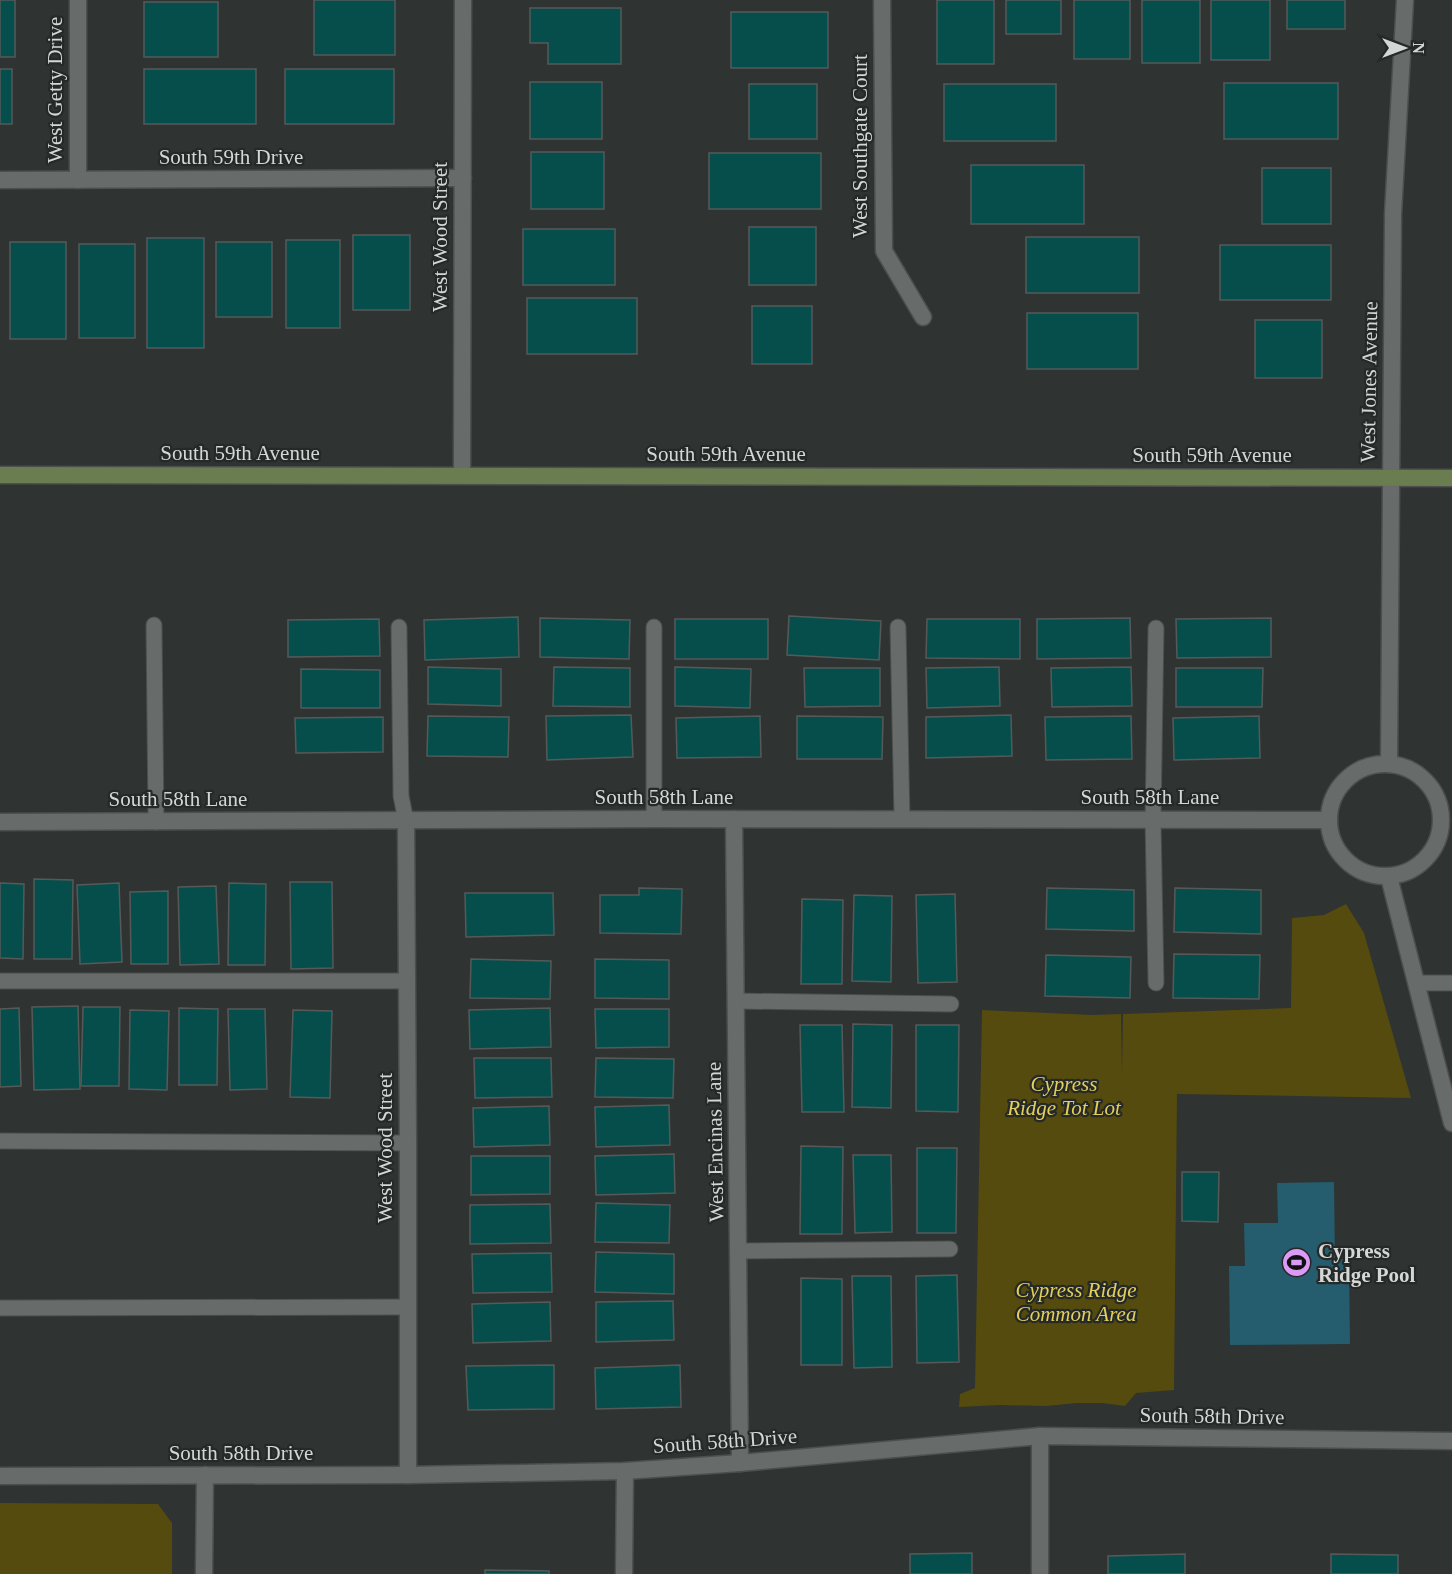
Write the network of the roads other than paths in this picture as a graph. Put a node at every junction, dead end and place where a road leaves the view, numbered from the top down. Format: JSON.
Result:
{"nodes":[{"id":1,"x":78,"y":0,"type":"edge"},
{"id":2,"x":463,"y":0,"type":"edge"},
{"id":3,"x":882,"y":0,"type":"edge"},
{"id":4,"x":1406,"y":0,"type":"edge"},
{"id":5,"x":462,"y":178,"type":"junction"},
{"id":6,"x":0,"y":180,"type":"edge"},
{"id":7,"x":78,"y":180,"type":"junction"},
{"id":8,"x":923,"y":317,"type":"dead end"},
{"id":9,"x":0,"y":475,"type":"edge"},
{"id":10,"x":462,"y":475,"type":"junction"},
{"id":11,"x":1390,"y":478,"type":"junction"},
{"id":12,"x":1452,"y":478,"type":"edge"},
{"id":13,"x":154,"y":625,"type":"dead end"},
{"id":14,"x":399,"y":627,"type":"dead end"},
{"id":15,"x":654,"y":627,"type":"dead end"},
{"id":16,"x":898,"y":627,"type":"dead end"},
{"id":17,"x":1156,"y":628,"type":"dead end"},
{"id":18,"x":1389,"y":764,"type":"junction"},
{"id":19,"x":654,"y":819,"type":"junction"},
{"id":20,"x":734,"y":819,"type":"junction"},
{"id":21,"x":902,"y":819,"type":"junction"},
{"id":22,"x":1153,"y":820,"type":"junction"},
{"id":23,"x":1329,"y":820,"type":"junction"},
{"id":24,"x":406,"y":821,"type":"junction"},
{"id":25,"x":0,"y":822,"type":"edge"},
{"id":26,"x":156,"y":822,"type":"junction"},
{"id":27,"x":1447,"y":822,"type":"edge"},
{"id":28,"x":1389,"y":877,"type":"junction"},
{"id":29,"x":0,"y":981,"type":"edge"},
{"id":30,"x":407,"y":981,"type":"junction"},
{"id":31,"x":1156,"y":983,"type":"dead end"},
{"id":32,"x":1416,"y":983,"type":"junction"},
{"id":33,"x":1452,"y":983,"type":"edge"},
{"id":34,"x":736,"y":1001,"type":"junction"},
{"id":35,"x":951,"y":1004,"type":"dead end"},
{"id":36,"x":1452,"y":1123,"type":"edge"},
{"id":37,"x":0,"y":1141,"type":"edge"},
{"id":38,"x":408,"y":1143,"type":"junction"},
{"id":39,"x":950,"y":1250,"type":"dead end"},
{"id":40,"x":739,"y":1251,"type":"junction"},
{"id":41,"x":407,"y":1307,"type":"junction"},
{"id":42,"x":0,"y":1308,"type":"edge"},
{"id":43,"x":1040,"y":1436,"type":"junction"},
{"id":44,"x":1452,"y":1441,"type":"edge"},
{"id":45,"x":740,"y":1463,"type":"junction"},
{"id":46,"x":625,"y":1471,"type":"junction"},
{"id":47,"x":205,"y":1475,"type":"junction"},
{"id":48,"x":408,"y":1475,"type":"junction"},
{"id":49,"x":0,"y":1476,"type":"edge"},
{"id":50,"x":204,"y":1574,"type":"edge"},
{"id":51,"x":624,"y":1574,"type":"edge"},
{"id":52,"x":1040,"y":1574,"type":"edge"}],
"edges":[{"from":1,"to":7,"type":"street","name":"West Getty Drive"},
{"from":2,"to":5,"type":"street","name":"West Wood Street"},
{"from":3,"to":8,"type":"street","name":"West Southgate Court"},
{"from":4,"to":11,"type":"street","name":"West Jones Avenue"},
{"from":5,"to":7,"type":"street","name":"South 59th Drive"},
{"from":5,"to":10,"type":"street","name":"West Wood Street"},
{"from":6,"to":7,"type":"street","name":"South 59th Drive"},
{"from":9,"to":10,"type":"main road","name":"South 59th Avenue"},
{"from":10,"to":11,"type":"main road","name":"South 59th Avenue"},
{"from":11,"to":12,"type":"main road","name":"South 59th Avenue"},
{"from":11,"to":18,"type":"street","name":"West Jones Avenue"},
{"from":13,"to":26,"type":"lane"},
{"from":14,"to":24,"type":"lane"},
{"from":15,"to":19,"type":"lane"},
{"from":16,"to":21,"type":"lane"},
{"from":17,"to":22,"type":"lane"},
{"from":18,"to":23,"type":"street"},
{"from":18,"to":27,"type":"street"},
{"from":19,"to":20,"type":"street","name":"South 58th Lane"},
{"from":19,"to":24,"type":"street","name":"South 58th Lane"},
{"from":20,"to":21,"type":"street","name":"South 58th Lane"},
{"from":20,"to":34,"type":"street","name":"West Encinas Lane"},
{"from":21,"to":22,"type":"street","name":"South 58th Lane"},
{"from":22,"to":23,"type":"street","name":"South 58th Lane"},
{"from":22,"to":31,"type":"lane"},
{"from":23,"to":28,"type":"street"},
{"from":24,"to":26,"type":"street","name":"South 58th Lane"},
{"from":24,"to":30,"type":"street","name":"West Wood Street"},
{"from":25,"to":26,"type":"street","name":"South 58th Lane"},
{"from":27,"to":28,"type":"street"},
{"from":28,"to":32,"type":"street"},
{"from":29,"to":30,"type":"lane"},
{"from":30,"to":38,"type":"street","name":"West Wood Street"},
{"from":32,"to":33,"type":"lane"},
{"from":32,"to":36,"type":"street"},
{"from":34,"to":35,"type":"lane"},
{"from":34,"to":40,"type":"street","name":"West Encinas Lane"},
{"from":37,"to":38,"type":"lane"},
{"from":38,"to":41,"type":"street","name":"West Wood Street"},
{"from":39,"to":40,"type":"lane"},
{"from":40,"to":45,"type":"street","name":"West Encinas Lane"},
{"from":41,"to":42,"type":"lane"},
{"from":41,"to":48,"type":"street","name":"West Wood Street"},
{"from":43,"to":44,"type":"street","name":"South 58th Drive"},
{"from":43,"to":45,"type":"street","name":"South 58th Drive"},
{"from":43,"to":52,"type":"street"},
{"from":45,"to":46,"type":"street","name":"South 58th Drive"},
{"from":46,"to":48,"type":"street","name":"South 58th Drive"},
{"from":46,"to":51,"type":"street"},
{"from":47,"to":48,"type":"street","name":"South 58th Drive"},
{"from":47,"to":49,"type":"street","name":"South 58th Drive"},
{"from":47,"to":50,"type":"street"}]}
